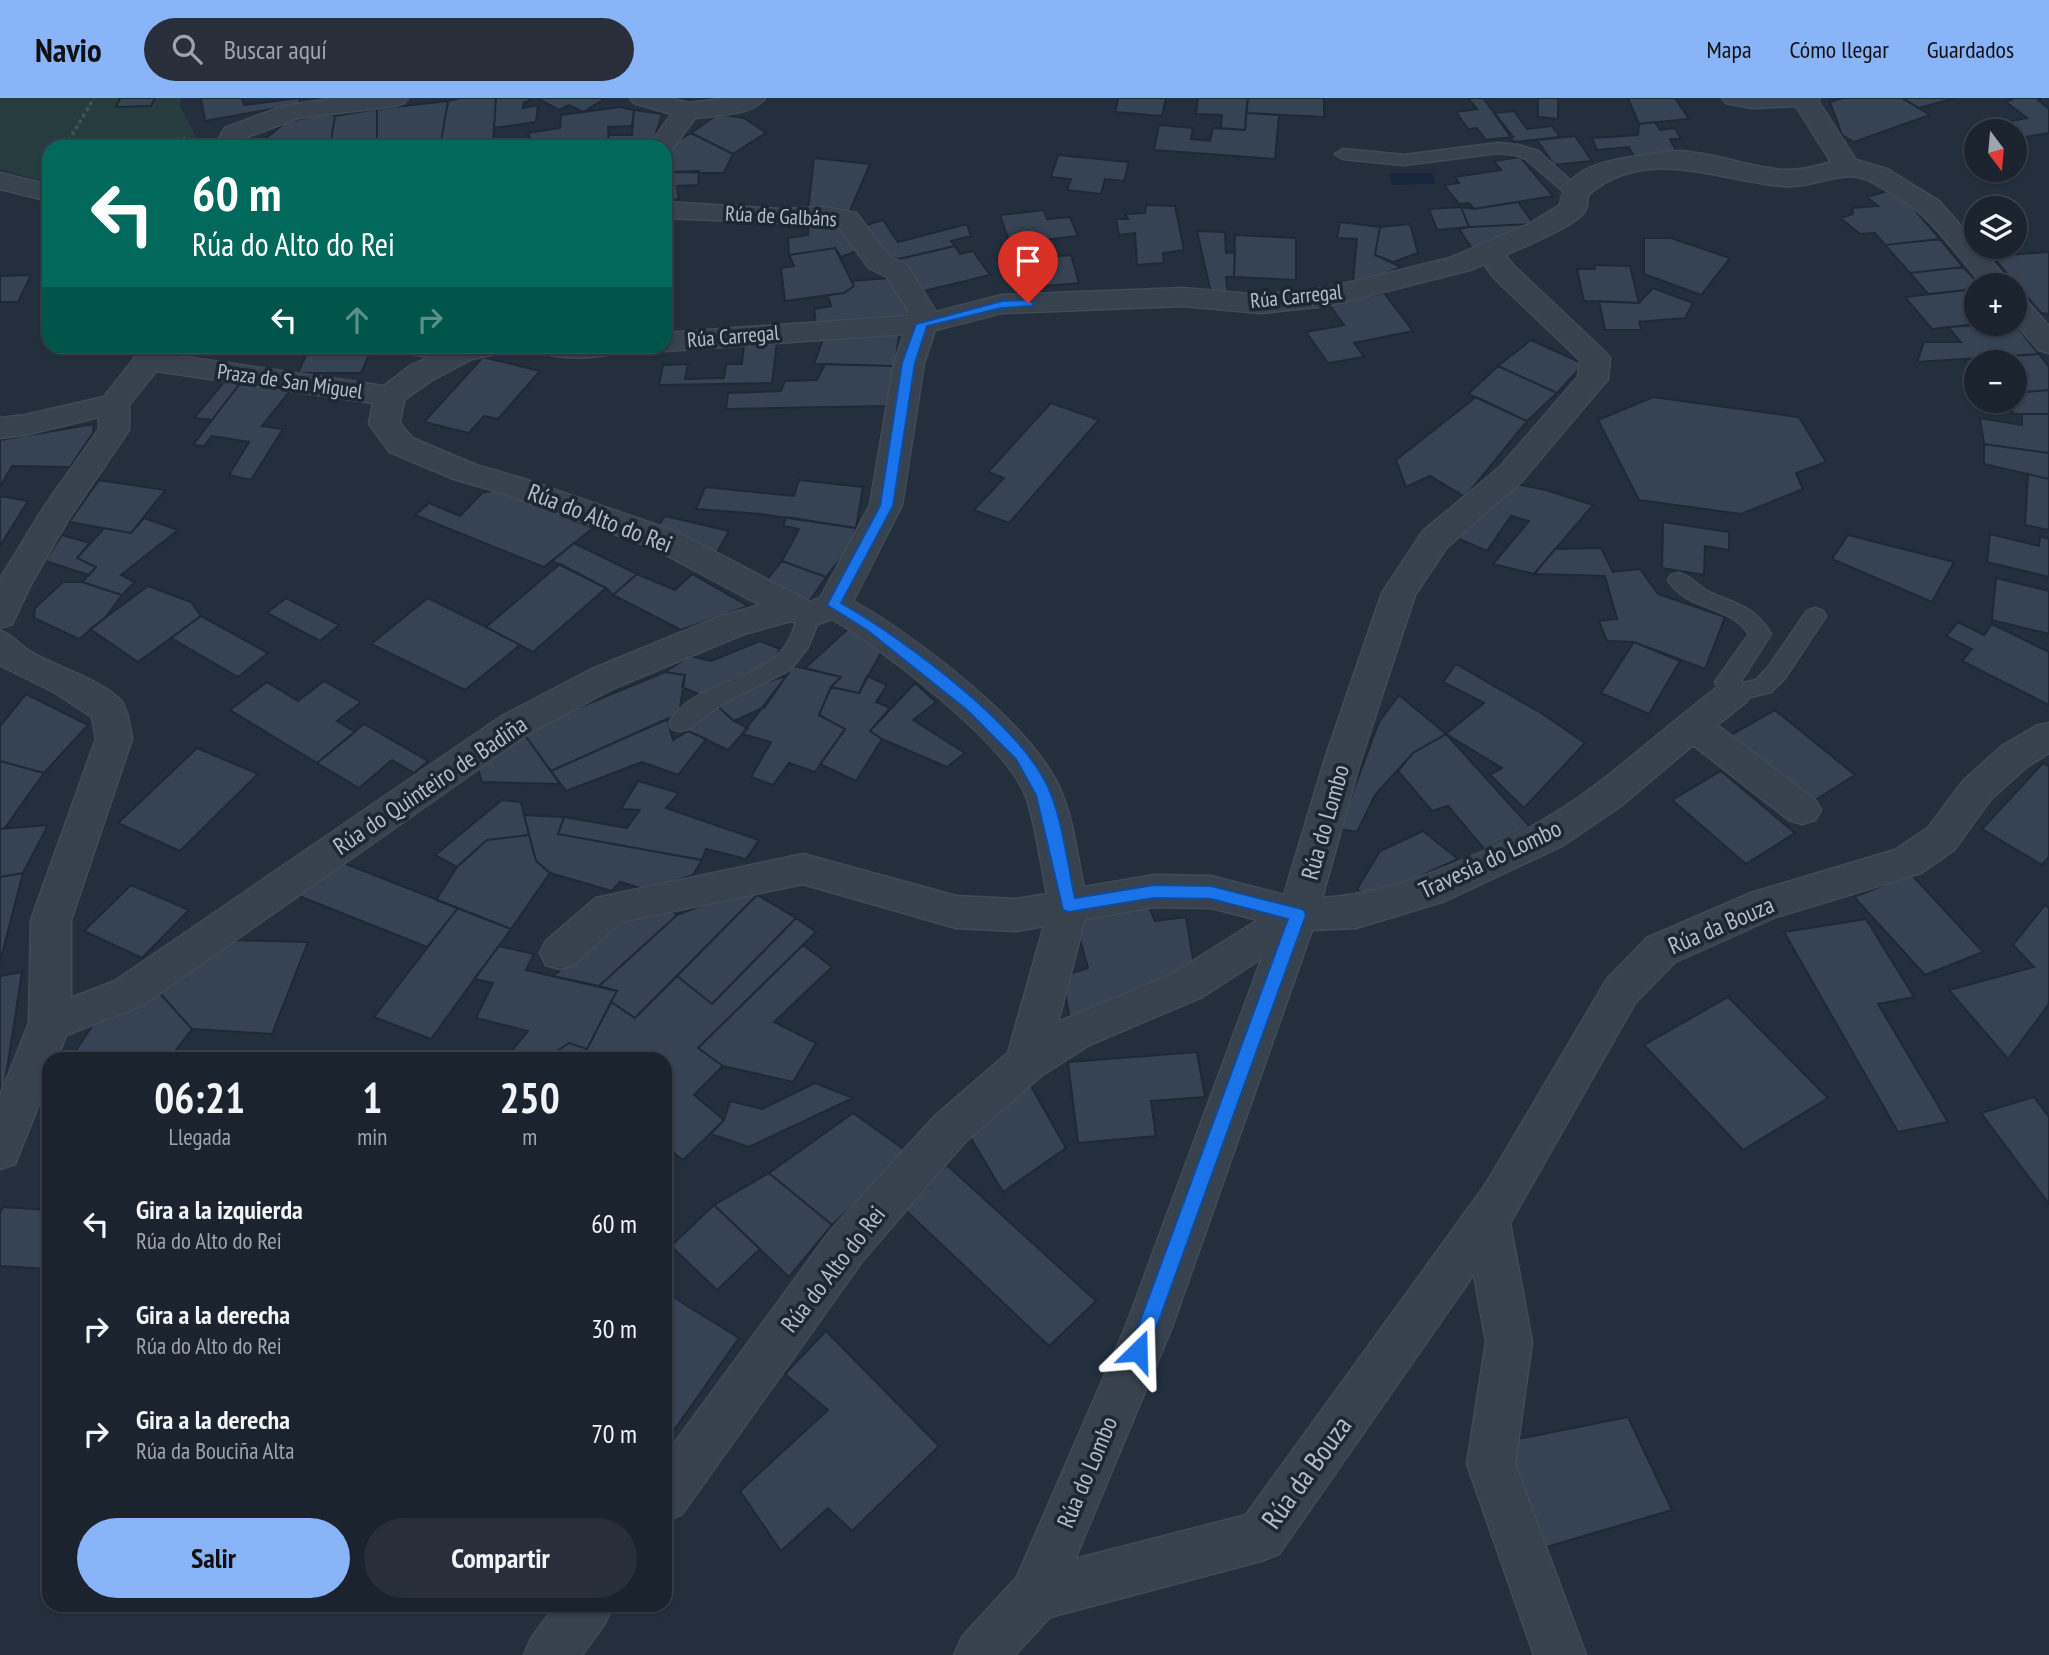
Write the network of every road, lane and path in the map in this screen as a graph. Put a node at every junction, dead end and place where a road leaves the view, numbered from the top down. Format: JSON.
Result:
{"nodes":[{"id":1,"x":94,"y":98,"type":"edge"},
{"id":2,"x":395,"y":98,"type":"edge"},
{"id":3,"x":643,"y":98,"type":"edge"},
{"id":4,"x":752,"y":98,"type":"edge"},
{"id":5,"x":1735,"y":98,"type":"edge"},
{"id":6,"x":1806,"y":99,"type":"edge"},
{"id":7,"x":687,"y":111,"type":"junction"},
{"id":8,"x":196,"y":137,"type":"dead end"},
{"id":9,"x":69,"y":140,"type":"edge"},
{"id":10,"x":173,"y":140,"type":"edge"},
{"id":11,"x":230,"y":140,"type":"edge"},
{"id":12,"x":666,"y":140,"type":"edge"},
{"id":13,"x":1343,"y":154,"type":"dead end"},
{"id":14,"x":1846,"y":165,"type":"junction"},
{"id":15,"x":0,"y":181,"type":"edge"},
{"id":16,"x":42,"y":191,"type":"edge"},
{"id":17,"x":1575,"y":192,"type":"junction"},
{"id":18,"x":672,"y":209,"type":"edge"},
{"id":19,"x":1490,"y":253,"type":"junction"},
{"id":20,"x":1988,"y":273,"type":"edge"},
{"id":21,"x":2027,"y":319,"type":"edge"},
{"id":22,"x":922,"y":324,"type":"junction"},
{"id":23,"x":672,"y":342,"type":"edge"},
{"id":24,"x":2049,"y":344,"type":"edge"},
{"id":25,"x":150,"y":354,"type":"edge"},
{"id":26,"x":458,"y":354,"type":"edge"},
{"id":27,"x":390,"y":396,"type":"junction"},
{"id":28,"x":114,"y":404,"type":"junction"},
{"id":29,"x":0,"y":428,"type":"edge"},
{"id":30,"x":1678,"y":580,"type":"dead end"},
{"id":31,"x":812,"y":609,"type":"junction"},
{"id":32,"x":0,"y":616,"type":"edge"},
{"id":33,"x":1815,"y":617,"type":"dead end"},
{"id":34,"x":5,"y":662,"type":"edge"},
{"id":35,"x":1734,"y":693,"type":"junction"},
{"id":36,"x":680,"y":723,"type":"dead end"},
{"id":37,"x":1692,"y":724,"type":"junction"},
{"id":38,"x":2049,"y":736,"type":"edge"},
{"id":39,"x":1802,"y":810,"type":"dead end"},
{"id":40,"x":1069,"y":905,"type":"junction"},
{"id":41,"x":1298,"y":915,"type":"junction"},
{"id":42,"x":560,"y":953,"type":"dead end"},
{"id":43,"x":50,"y":1023,"type":"junction"},
{"id":44,"x":1027,"y":1063,"type":"junction"},
{"id":45,"x":0,"y":1150,"type":"edge"},
{"id":46,"x":1487,"y":1220,"type":"junction"},
{"id":47,"x":672,"y":1487,"type":"edge"},
{"id":48,"x":1035,"y":1595,"type":"junction"},
{"id":49,"x":582,"y":1612,"type":"edge"},
{"id":50,"x":550,"y":1655,"type":"edge"},
{"id":51,"x":980,"y":1655,"type":"edge"},
{"id":52,"x":1560,"y":1655,"type":"edge"}],
"edges":[{"from":1,"to":9,"type":"path"},
{"from":2,"to":11,"type":"street"},
{"from":3,"to":7,"type":"street"},
{"from":4,"to":7,"type":"street"},
{"from":5,"to":6,"type":"street"},
{"from":6,"to":14,"type":"street"},
{"from":7,"to":12,"type":"street"},
{"from":8,"to":10,"type":"path"},
{"from":13,"to":17,"type":"lane"},
{"from":14,"to":17,"type":"street","name":"Rúa Carregal"},
{"from":14,"to":20,"type":"street"},
{"from":15,"to":16,"type":"street"},
{"from":17,"to":19,"type":"street","name":"Rúa Carregal"},
{"from":18,"to":22,"type":"street","name":"Rúa de Galbáns"},
{"from":19,"to":22,"type":"street","name":"Rúa Carregal"},
{"from":19,"to":41,"type":"street","name":"Rúa do Lombo"},
{"from":21,"to":24,"type":"street"},
{"from":22,"to":23,"type":"street","name":"Rúa Carregal"},
{"from":22,"to":31,"type":"street"},
{"from":25,"to":27,"type":"street","name":"Praza de San Miguel"},
{"from":25,"to":28,"type":"street"},
{"from":26,"to":27,"type":"street"},
{"from":27,"to":31,"type":"street","name":"Rúa do Alto do Rei"},
{"from":28,"to":29,"type":"street"},
{"from":28,"to":32,"type":"street"},
{"from":30,"to":35,"type":"lane"},
{"from":31,"to":36,"type":"lane"},
{"from":31,"to":40,"type":"street","name":"Rúa do Alto do Rei"},
{"from":31,"to":43,"type":"street","name":"Rúa do Quinteiro de Badiña"},
{"from":33,"to":35,"type":"lane"},
{"from":34,"to":43,"type":"street"},
{"from":35,"to":37,"type":"street","name":"Travesía do Lombo"},
{"from":37,"to":39,"type":"street"},
{"from":37,"to":41,"type":"street","name":"Travesía do Lombo"},
{"from":38,"to":46,"type":"street","name":"Rúa da Bouza"},
{"from":40,"to":41,"type":"street"},
{"from":40,"to":42,"type":"street"},
{"from":40,"to":44,"type":"street","name":"Rúa do Alto do Rei"},
{"from":41,"to":44,"type":"street","name":"Rúa do Alto do Rei"},
{"from":41,"to":48,"type":"street","name":"Rúa do Lombo"},
{"from":43,"to":45,"type":"street"},
{"from":44,"to":47,"type":"street","name":"Rúa do Alto do Rei"},
{"from":46,"to":48,"type":"street","name":"Rúa da Bouza"},
{"from":46,"to":52,"type":"street"},
{"from":48,"to":51,"type":"street"},
{"from":49,"to":50,"type":"street"}]}
